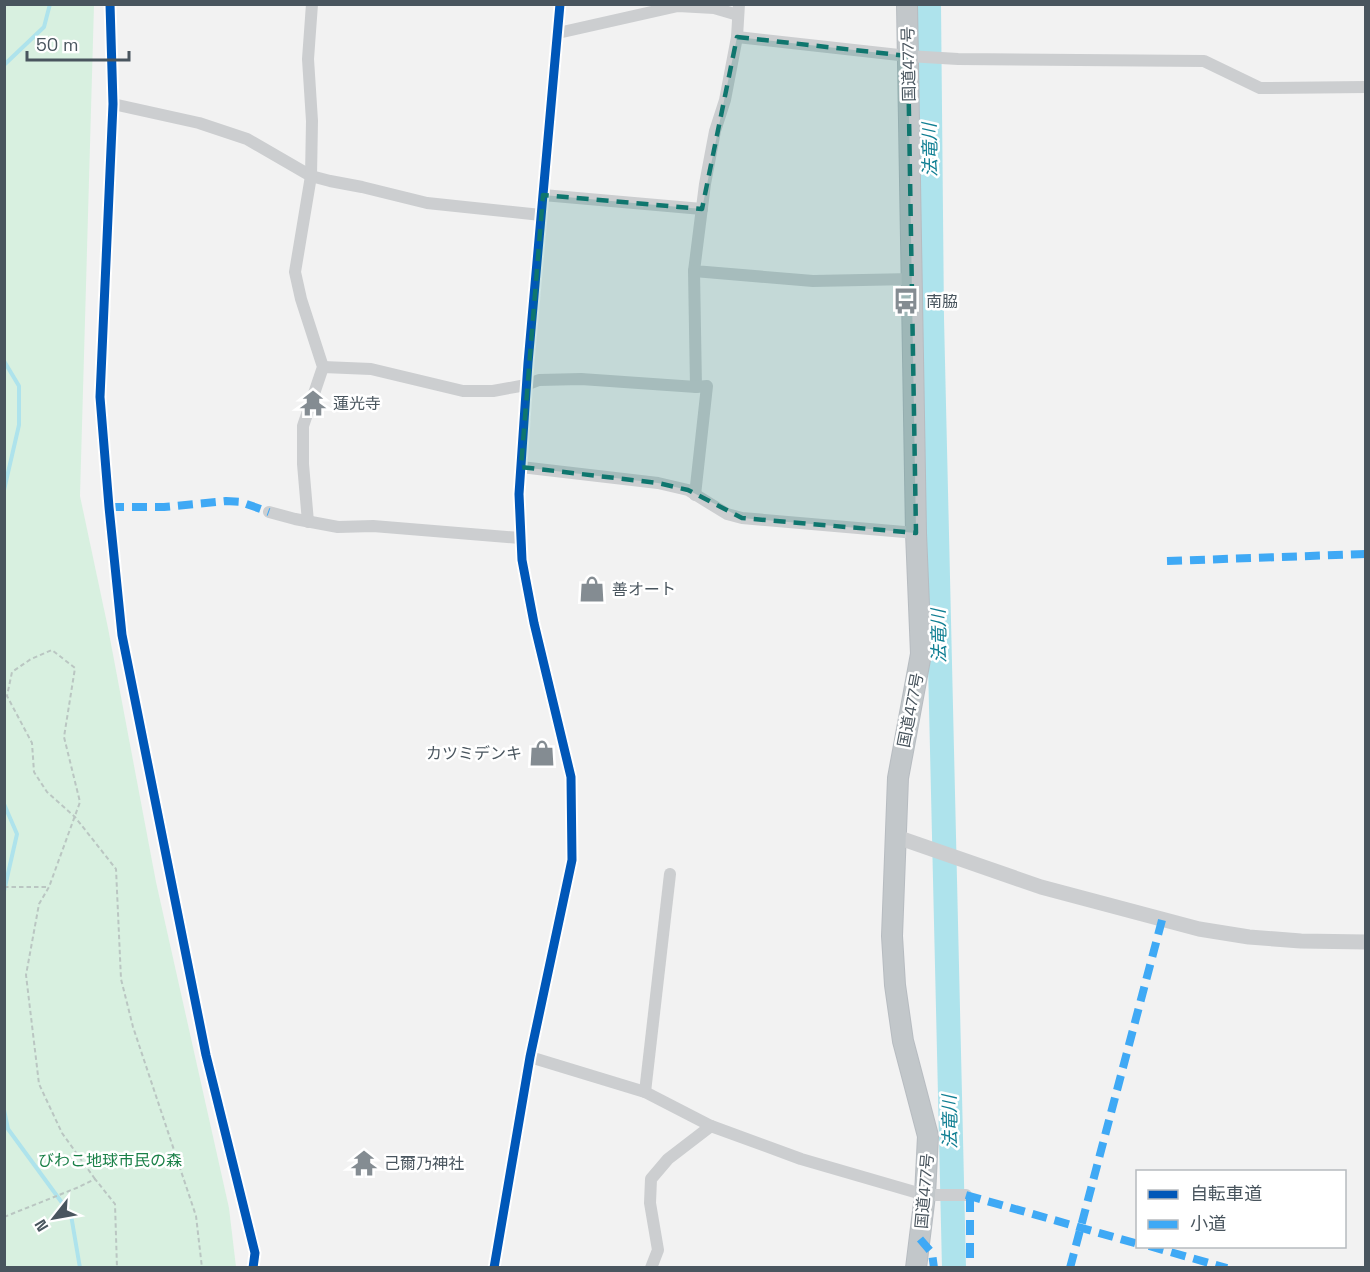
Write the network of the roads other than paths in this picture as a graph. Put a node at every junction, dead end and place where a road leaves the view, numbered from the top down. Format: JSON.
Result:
{"nodes":[{"id":1,"x":110,"y":4,"type":"edge"},
{"id":2,"x":312,"y":4,"type":"edge"},
{"id":3,"x":560,"y":4,"type":"edge"},
{"id":4,"x":907,"y":4,"type":"edge"},
{"id":5,"x":738,"y":10,"type":"edge"},
{"id":6,"x":558,"y":33,"type":"junction"},
{"id":7,"x":737,"y":37,"type":"junction"},
{"id":8,"x":908,"y":56,"type":"junction"},
{"id":9,"x":1365,"y":87,"type":"edge"},
{"id":10,"x":113,"y":104,"type":"junction"},
{"id":11,"x":312,"y":176,"type":"junction"},
{"id":12,"x":543,"y":195,"type":"junction"},
{"id":13,"x":702,"y":209,"type":"junction"},
{"id":14,"x":541,"y":215,"type":"junction"},
{"id":15,"x":694,"y":271,"type":"junction"},
{"id":16,"x":912,"y":279,"type":"junction"},
{"id":17,"x":323,"y":367,"type":"junction"},
{"id":18,"x":526,"y":385,"type":"junction"},
{"id":19,"x":696,"y":387,"type":"junction"},
{"id":20,"x":521,"y":467,"type":"junction"},
{"id":21,"x":695,"y":495,"type":"junction"},
{"id":22,"x":269,"y":512,"type":"dead end"},
{"id":23,"x":308,"y":522,"type":"junction"},
{"id":24,"x":916,"y":534,"type":"junction"},
{"id":25,"x":520,"y":538,"type":"junction"},
{"id":26,"x":894,"y":836,"type":"junction"},
{"id":27,"x":670,"y":874,"type":"dead end"},
{"id":28,"x":1365,"y":942,"type":"edge"},
{"id":29,"x":530,"y":1058,"type":"junction"},
{"id":30,"x":645,"y":1092,"type":"junction"},
{"id":31,"x":711,"y":1126,"type":"junction"},
{"id":32,"x":966,"y":1195,"type":"dead end"},
{"id":33,"x":929,"y":1196,"type":"junction"},
{"id":34,"x":253,"y":1268,"type":"edge"},
{"id":35,"x":494,"y":1268,"type":"edge"},
{"id":36,"x":651,"y":1268,"type":"edge"},
{"id":37,"x":916,"y":1268,"type":"edge"}],
"edges":[{"from":1,"to":10,"type":"street"},
{"from":2,"to":11,"type":"street"},
{"from":3,"to":6,"type":"street"},
{"from":4,"to":8,"type":"highway","name":"国道477号"},
{"from":5,"to":6,"type":"street"},
{"from":5,"to":7,"type":"street"},
{"from":6,"to":12,"type":"street"},
{"from":7,"to":8,"type":"street"},
{"from":7,"to":13,"type":"street"},
{"from":8,"to":9,"type":"street"},
{"from":8,"to":16,"type":"highway","name":"国道477号"},
{"from":10,"to":11,"type":"street"},
{"from":10,"to":34,"type":"street"},
{"from":11,"to":14,"type":"street"},
{"from":11,"to":17,"type":"street"},
{"from":12,"to":13,"type":"street"},
{"from":12,"to":14,"type":"street"},
{"from":13,"to":15,"type":"street"},
{"from":14,"to":18,"type":"street"},
{"from":15,"to":16,"type":"street"},
{"from":15,"to":19,"type":"street"},
{"from":16,"to":24,"type":"highway","name":"国道477号"},
{"from":17,"to":18,"type":"street"},
{"from":17,"to":23,"type":"street"},
{"from":18,"to":19,"type":"street"},
{"from":18,"to":20,"type":"street"},
{"from":19,"to":21,"type":"street"},
{"from":20,"to":21,"type":"street"},
{"from":20,"to":25,"type":"street"},
{"from":21,"to":24,"type":"street"},
{"from":22,"to":23,"type":"street"},
{"from":23,"to":25,"type":"street"},
{"from":24,"to":26,"type":"highway","name":"国道477号"},
{"from":25,"to":29,"type":"street"},
{"from":26,"to":28,"type":"street"},
{"from":26,"to":33,"type":"highway","name":"国道477号"},
{"from":27,"to":30,"type":"street"},
{"from":29,"to":30,"type":"street"},
{"from":29,"to":35,"type":"street"},
{"from":30,"to":31,"type":"street"},
{"from":31,"to":33,"type":"street"},
{"from":31,"to":36,"type":"street"},
{"from":32,"to":33,"type":"street"},
{"from":33,"to":37,"type":"highway","name":"国道477号"}]}
